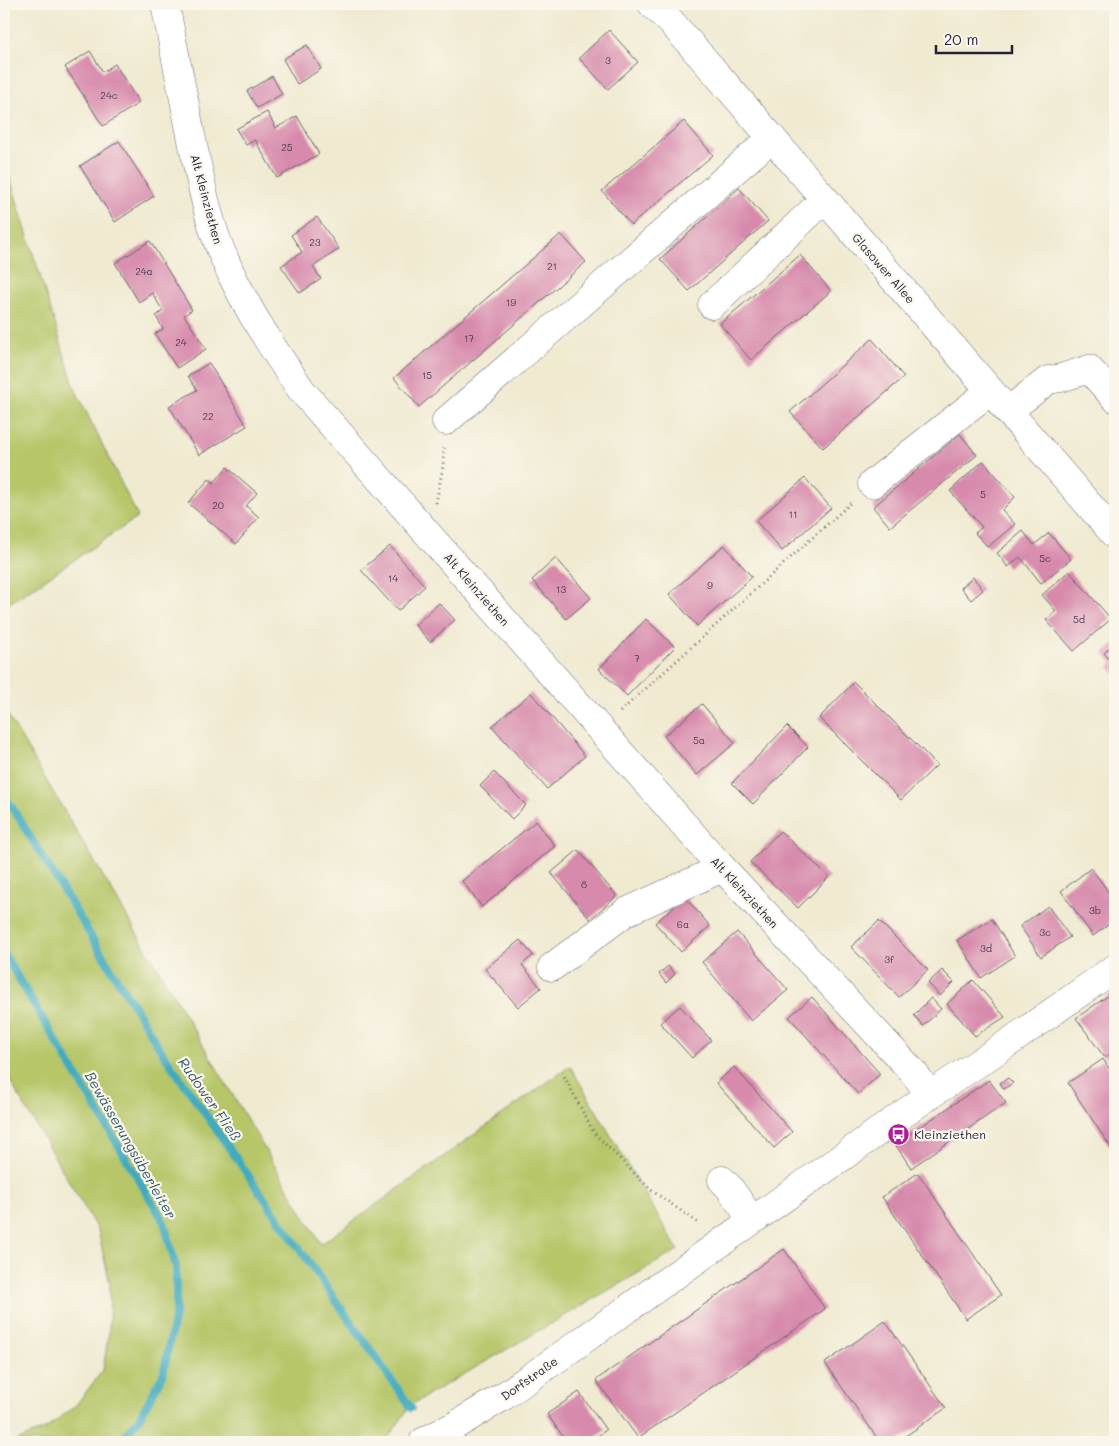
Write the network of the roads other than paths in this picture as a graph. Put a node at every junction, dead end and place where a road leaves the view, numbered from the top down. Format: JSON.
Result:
{"nodes":[{"id":1,"x":165,"y":4,"type":"edge"},
{"id":2,"x":652,"y":4,"type":"edge"},
{"id":3,"x":772,"y":138,"type":"junction"},
{"id":4,"x":825,"y":199,"type":"junction"},
{"id":5,"x":712,"y":305,"type":"dead end"},
{"id":6,"x":990,"y":391,"type":"junction"},
{"id":7,"x":1115,"y":398,"type":"edge"},
{"id":8,"x":1008,"y":411,"type":"junction"},
{"id":9,"x":446,"y":422,"type":"road end"},
{"id":10,"x":872,"y":484,"type":"road end"},
{"id":11,"x":1115,"y":535,"type":"edge"},
{"id":12,"x":722,"y":868,"type":"junction"},
{"id":13,"x":552,"y":967,"type":"dead end"},
{"id":14,"x":1115,"y":968,"type":"edge"},
{"id":15,"x":930,"y":1095,"type":"junction"},
{"id":16,"x":722,"y":1180,"type":"dead end"},
{"id":17,"x":752,"y":1220,"type":"junction"},
{"id":18,"x":423,"y":1442,"type":"edge"}],
"edges":[{"from":1,"to":12,"type":"street","name":"Alt Kleinziethen"},
{"from":2,"to":3,"type":"street","name":"Glasower Allee"},
{"from":3,"to":4,"type":"street","name":"Glasower Allee"},
{"from":3,"to":9,"type":"street"},
{"from":4,"to":5,"type":"street"},
{"from":4,"to":6,"type":"street","name":"Glasower Allee"},
{"from":6,"to":8,"type":"street","name":"Glasower Allee"},
{"from":6,"to":10,"type":"street"},
{"from":7,"to":8,"type":"street"},
{"from":8,"to":11,"type":"street","name":"Glasower Allee"},
{"from":12,"to":13,"type":"street"},
{"from":12,"to":15,"type":"street","name":"Alt Kleinziethen"},
{"from":14,"to":15,"type":"street"},
{"from":15,"to":17,"type":"street"},
{"from":16,"to":17,"type":"street"},
{"from":17,"to":18,"type":"street","name":"Dorfstraße"}]}
